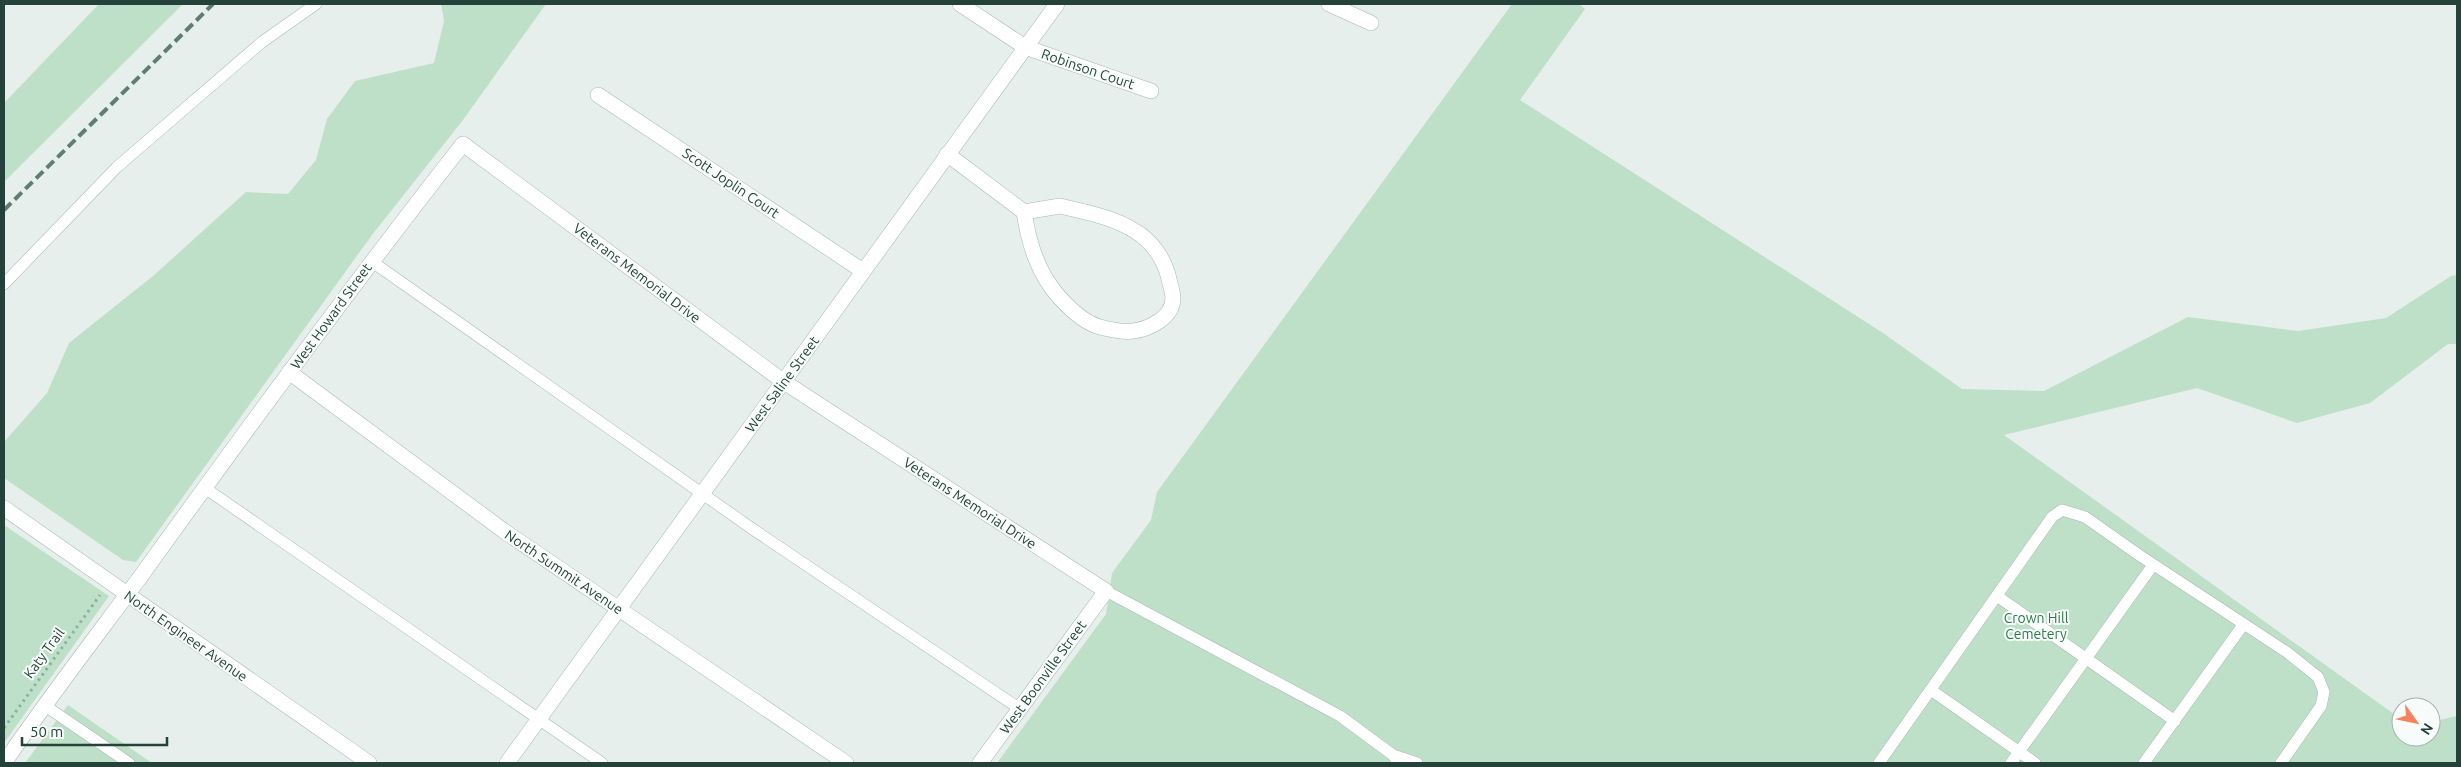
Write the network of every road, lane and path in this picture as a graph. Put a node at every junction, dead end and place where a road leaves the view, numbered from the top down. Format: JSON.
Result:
{"nodes":[{"id":1,"x":316,"y":4,"type":"edge"},
{"id":2,"x":960,"y":4,"type":"edge"},
{"id":3,"x":1057,"y":4,"type":"edge"},
{"id":4,"x":1329,"y":4,"type":"edge"},
{"id":5,"x":1371,"y":24,"type":"dead end"},
{"id":6,"x":1025,"y":47,"type":"junction"},
{"id":7,"x":1151,"y":91,"type":"dead end"},
{"id":8,"x":598,"y":95,"type":"dead end"},
{"id":9,"x":948,"y":154,"type":"junction"},
{"id":10,"x":1024,"y":212,"type":"junction"},
{"id":11,"x":566,"y":220,"type":"joint"},
{"id":12,"x":371,"y":261,"type":"junction"},
{"id":13,"x":863,"y":272,"type":"junction"},
{"id":14,"x":4,"y":284,"type":"edge"},
{"id":15,"x":289,"y":372,"type":"junction"},
{"id":16,"x":784,"y":382,"type":"junction"},
{"id":17,"x":205,"y":488,"type":"junction"},
{"id":18,"x":703,"y":494,"type":"junction"},
{"id":19,"x":4,"y":508,"type":"edge"},
{"id":20,"x":2153,"y":565,"type":"junction"},
{"id":21,"x":103,"y":590,"type":"dead end"},
{"id":22,"x":1106,"y":591,"type":"junction"},
{"id":23,"x":127,"y":595,"type":"junction"},
{"id":24,"x":1997,"y":596,"type":"junction"},
{"id":25,"x":619,"y":610,"type":"junction"},
{"id":26,"x":2243,"y":625,"type":"junction"},
{"id":27,"x":2086,"y":658,"type":"junction"},
{"id":28,"x":1931,"y":690,"type":"junction"},
{"id":29,"x":44,"y":705,"type":"junction"},
{"id":30,"x":1020,"y":709,"type":"junction"},
{"id":31,"x":539,"y":720,"type":"junction"},
{"id":32,"x":2175,"y":721,"type":"junction"},
{"id":33,"x":4,"y":728,"type":"edge"},
{"id":34,"x":2019,"y":752,"type":"junction"},
{"id":35,"x":1396,"y":759,"type":"edge"},
{"id":36,"x":4,"y":763,"type":"edge"},
{"id":37,"x":129,"y":763,"type":"edge"},
{"id":38,"x":369,"y":763,"type":"edge"},
{"id":39,"x":507,"y":763,"type":"edge"},
{"id":40,"x":602,"y":763,"type":"edge"},
{"id":41,"x":846,"y":763,"type":"edge"},
{"id":42,"x":980,"y":763,"type":"edge"},
{"id":43,"x":1417,"y":763,"type":"edge"},
{"id":44,"x":1879,"y":763,"type":"edge"},
{"id":45,"x":2011,"y":763,"type":"edge"},
{"id":46,"x":2035,"y":763,"type":"edge"},
{"id":47,"x":2144,"y":763,"type":"edge"},
{"id":48,"x":2281,"y":763,"type":"edge"}],
"edges":[{"from":1,"to":14,"type":"lane"},
{"from":2,"to":6,"type":"street","name":"Robinson Court"},
{"from":3,"to":6,"type":"street","name":"West Saline Street"},
{"from":4,"to":5,"type":"street"},
{"from":6,"to":7,"type":"street","name":"Robinson Court"},
{"from":6,"to":9,"type":"street","name":"West Saline Street"},
{"from":8,"to":13,"type":"street","name":"Scott Joplin Court"},
{"from":9,"to":10,"type":"street"},
{"from":9,"to":13,"type":"street","name":"West Saline Street"},
{"from":10,"to":10,"type":"street"},
{"from":11,"to":12,"type":"street","name":"West Howard Street"},
{"from":11,"to":16,"type":"street","name":"Veterans Memorial Drive"},
{"from":12,"to":15,"type":"street","name":"West Howard Street"},
{"from":12,"to":18,"type":"lane"},
{"from":13,"to":16,"type":"street","name":"West Saline Street"},
{"from":15,"to":17,"type":"street","name":"West Howard Street"},
{"from":15,"to":25,"type":"street","name":"North Summit Avenue"},
{"from":16,"to":18,"type":"street","name":"West Saline Street"},
{"from":16,"to":22,"type":"street","name":"Veterans Memorial Drive"},
{"from":17,"to":23,"type":"street","name":"West Howard Street"},
{"from":17,"to":31,"type":"lane"},
{"from":18,"to":25,"type":"street","name":"West Saline Street"},
{"from":18,"to":30,"type":"lane"},
{"from":19,"to":23,"type":"street","name":"North Engineer Avenue"},
{"from":20,"to":24,"type":"lane"},
{"from":20,"to":26,"type":"lane"},
{"from":20,"to":27,"type":"lane"},
{"from":21,"to":33,"type":"path","name":"Katy Trail"},
{"from":22,"to":30,"type":"street","name":"West Boonville Street"},
{"from":22,"to":35,"type":"lane","name":"Veterans Memorial Drive"},
{"from":23,"to":29,"type":"street","name":"West Howard Street"},
{"from":23,"to":38,"type":"street","name":"North Engineer Avenue"},
{"from":24,"to":27,"type":"lane"},
{"from":24,"to":28,"type":"lane"},
{"from":25,"to":31,"type":"street","name":"West Saline Street"},
{"from":25,"to":41,"type":"street","name":"North Summit Avenue"},
{"from":26,"to":32,"type":"lane"},
{"from":26,"to":48,"type":"lane"},
{"from":27,"to":32,"type":"lane"},
{"from":27,"to":34,"type":"lane"},
{"from":28,"to":34,"type":"lane"},
{"from":28,"to":44,"type":"lane"},
{"from":29,"to":36,"type":"street","name":"West Howard Street"},
{"from":29,"to":37,"type":"lane"},
{"from":30,"to":42,"type":"street","name":"West Boonville Street"},
{"from":31,"to":39,"type":"street","name":"West Saline Street"},
{"from":31,"to":40,"type":"lane"},
{"from":32,"to":47,"type":"lane"},
{"from":34,"to":45,"type":"lane"},
{"from":34,"to":46,"type":"lane"},
{"from":35,"to":43,"type":"lane","name":"Veterans Memorial Drive"}]}
